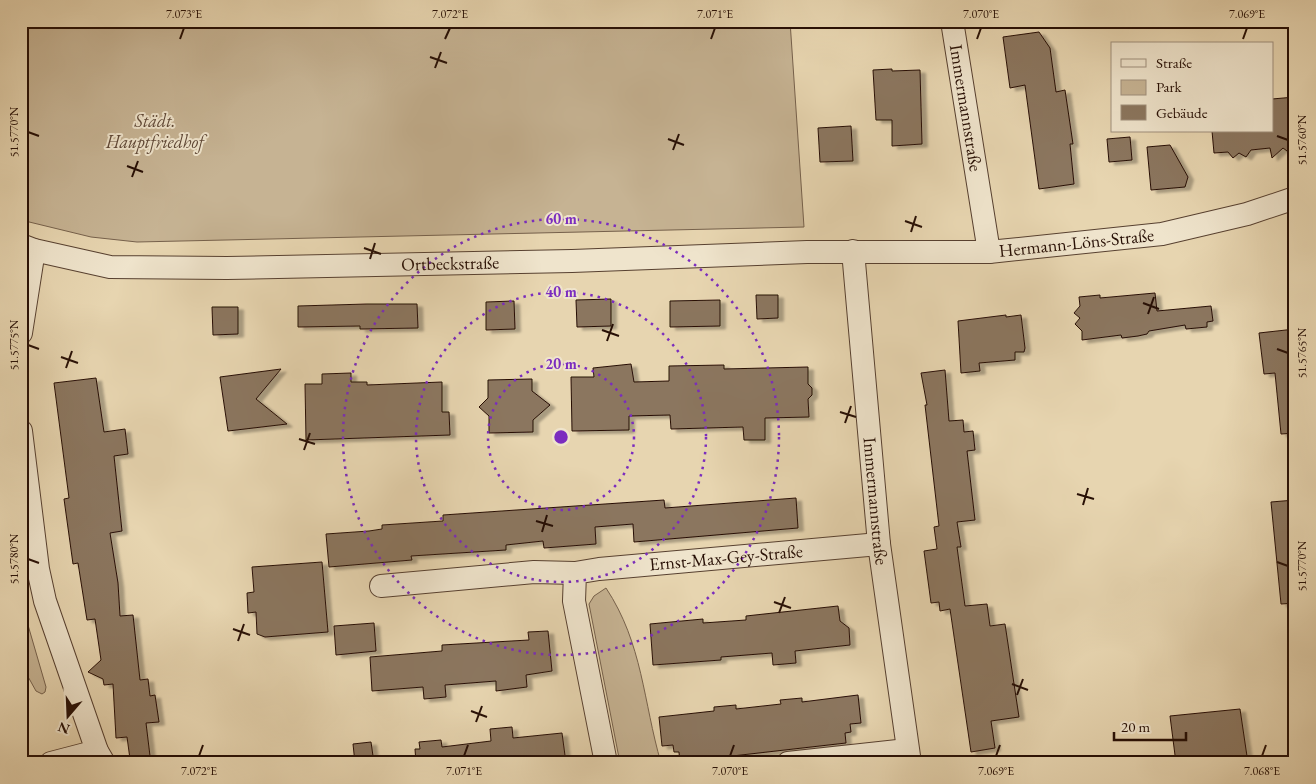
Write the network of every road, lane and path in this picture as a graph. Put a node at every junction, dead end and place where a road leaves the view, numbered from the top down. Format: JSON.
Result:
{"nodes":[{"id":1,"x":952,"y":21,"type":"edge"},
{"id":2,"x":1295,"y":198,"type":"edge"},
{"id":3,"x":28,"y":248,"type":"edge"},
{"id":4,"x":853,"y":251,"type":"junction"},
{"id":5,"x":989,"y":252,"type":"junction"},
{"id":6,"x":21,"y":333,"type":"edge"},
{"id":7,"x":21,"y":431,"type":"edge"},
{"id":8,"x":879,"y":544,"type":"junction"},
{"id":9,"x":575,"y":573,"type":"junction"},
{"id":10,"x":381,"y":586,"type":"dead end"},
{"id":11,"x":908,"y":756,"type":"edge"},
{"id":12,"x":100,"y":757,"type":"edge"},
{"id":13,"x":51,"y":763,"type":"edge"},
{"id":14,"x":606,"y":763,"type":"edge"},
{"id":15,"x":788,"y":763,"type":"edge"}],
"edges":[{"from":1,"to":5,"type":"street","name":"Immermannstraße"},
{"from":2,"to":5,"type":"street","name":"Hermann-Löns-Straße"},
{"from":3,"to":4,"type":"street","name":"Ortbeckstraße"},
{"from":3,"to":6,"type":"street"},
{"from":4,"to":5,"type":"street","name":"Hermann-Löns-Straße"},
{"from":4,"to":8,"type":"street","name":"Immermannstraße"},
{"from":7,"to":12,"type":"street"},
{"from":8,"to":9,"type":"street","name":"Ernst-Max-Gey-Straße"},
{"from":8,"to":11,"type":"street","name":"Immermannstraße"},
{"from":9,"to":10,"type":"street","name":"Ernst-Max-Gey-Straße"},
{"from":9,"to":14,"type":"street"},
{"from":11,"to":15,"type":"street","name":"Immermannstraße"},
{"from":12,"to":13,"type":"street"}]}
